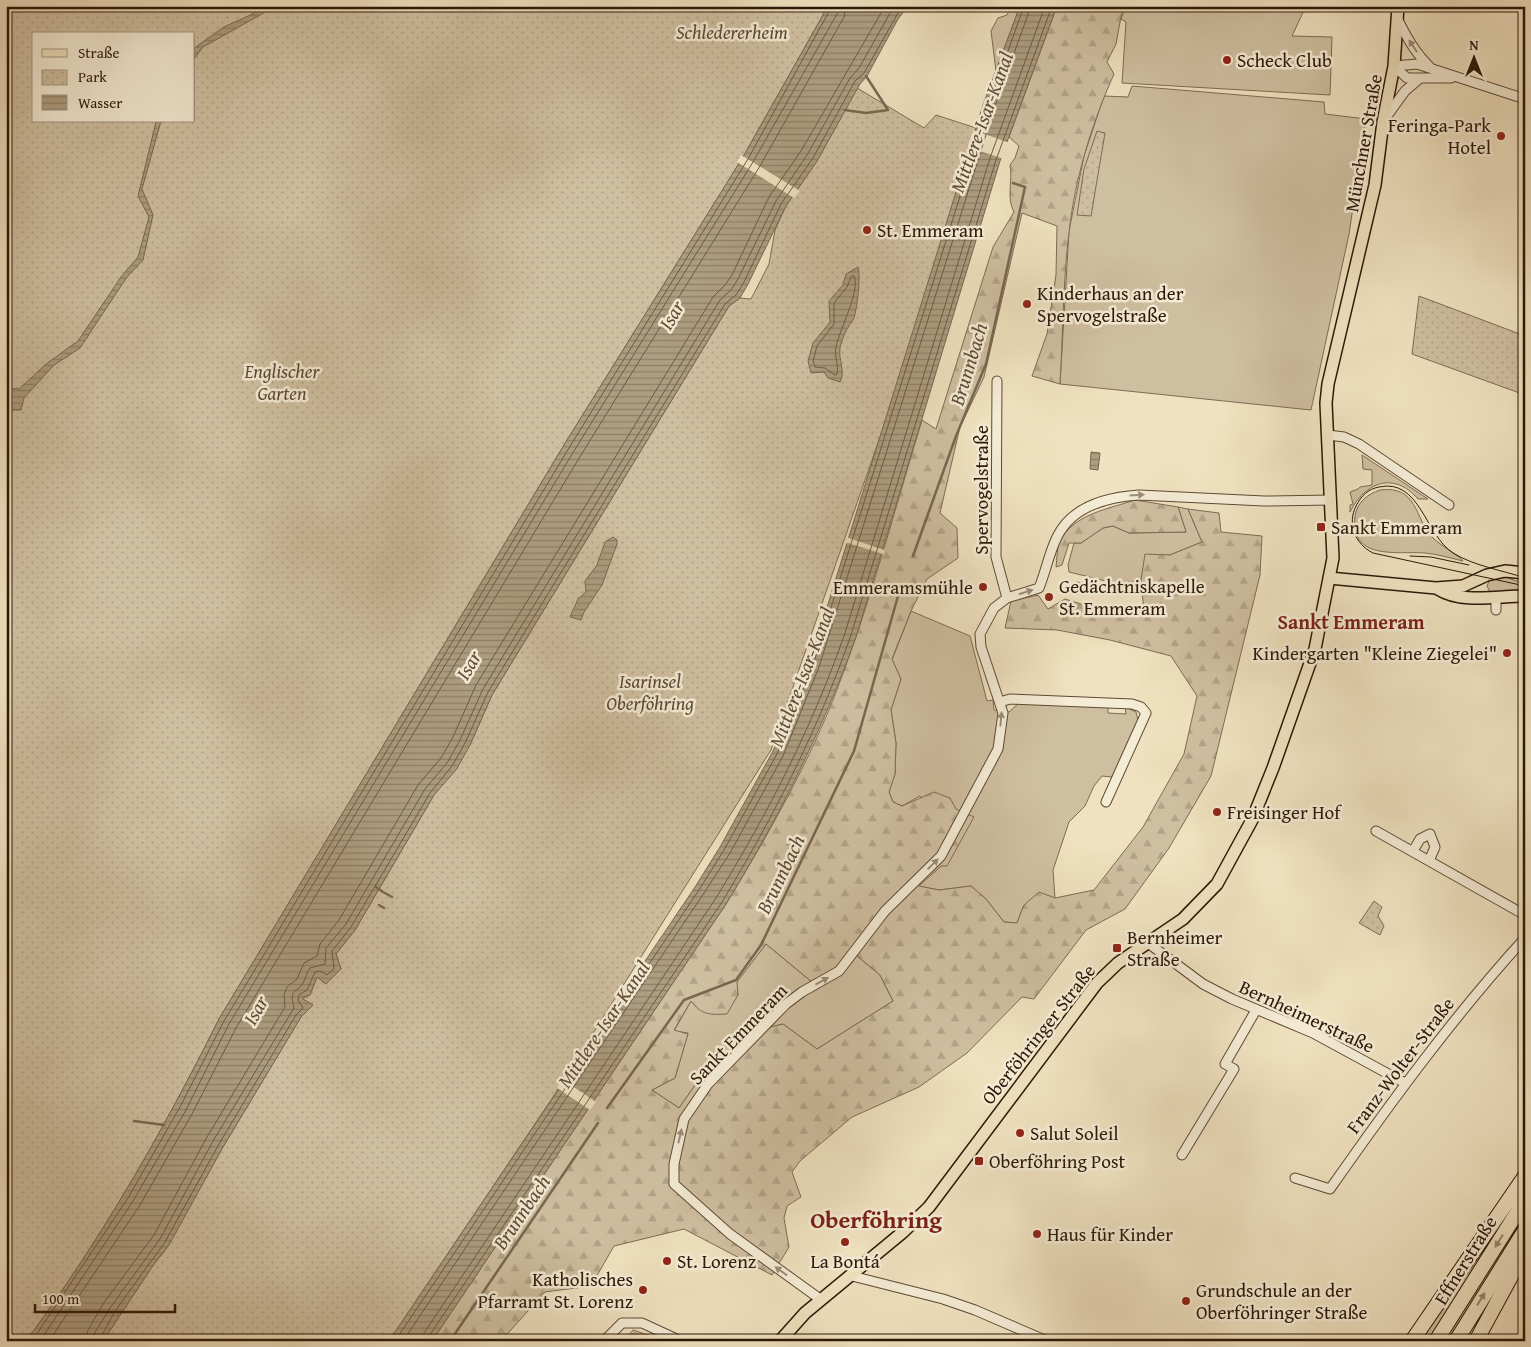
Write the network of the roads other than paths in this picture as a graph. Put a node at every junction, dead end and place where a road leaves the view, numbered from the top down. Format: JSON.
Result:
{"nodes":[{"id":1,"x":1397,"y":12,"type":"edge"},
{"id":2,"x":1394,"y":66,"type":"junction"},
{"id":3,"x":1434,"y":70,"type":"junction"},
{"id":4,"x":1455,"y":77,"type":"junction"},
{"id":5,"x":1419,"y":79,"type":"junction"},
{"id":6,"x":1525,"y":99,"type":"edge"},
{"id":7,"x":1383,"y":122,"type":"junction"},
{"id":8,"x":1352,"y":284,"type":"joint"},
{"id":9,"x":997,"y":381,"type":"dead end"},
{"id":10,"x":1328,"y":434,"type":"junction"},
{"id":11,"x":1331,"y":500,"type":"junction"},
{"id":12,"x":1449,"y":505,"type":"dead end"},
{"id":13,"x":1525,"y":573,"type":"edge"},
{"id":14,"x":1487,"y":576,"type":"junction"},
{"id":15,"x":1330,"y":578,"type":"junction"},
{"id":16,"x":1436,"y":588,"type":"junction"},
{"id":17,"x":1525,"y":596,"type":"edge"},
{"id":18,"x":1493,"y":597,"type":"junction"},
{"id":19,"x":1007,"y":598,"type":"junction"},
{"id":20,"x":1496,"y":610,"type":"dead end"},
{"id":21,"x":1000,"y":702,"type":"junction"},
{"id":22,"x":1106,"y":802,"type":"dead end"},
{"id":23,"x":1376,"y":831,"type":"dead end"},
{"id":24,"x":1412,"y":851,"type":"junction"},
{"id":25,"x":1429,"y":860,"type":"junction"},
{"id":26,"x":1525,"y":915,"type":"edge"},
{"id":27,"x":1525,"y":938,"type":"edge"},
{"id":28,"x":1148,"y":943,"type":"junction"},
{"id":29,"x":1256,"y":1010,"type":"junction"},
{"id":30,"x":1405,"y":1083,"type":"junction"},
{"id":31,"x":1182,"y":1155,"type":"dead end"},
{"id":32,"x":1525,"y":1176,"type":"edge"},
{"id":33,"x":1295,"y":1178,"type":"dead end"},
{"id":34,"x":1525,"y":1200,"type":"edge"},
{"id":35,"x":1524,"y":1232,"type":"edge"},
{"id":36,"x":852,"y":1276,"type":"junction"},
{"id":37,"x":820,"y":1299,"type":"junction"},
{"id":38,"x":604,"y":1341,"type":"edge"},
{"id":39,"x":682,"y":1341,"type":"edge"},
{"id":40,"x":780,"y":1341,"type":"edge"},
{"id":41,"x":1047,"y":1341,"type":"edge"},
{"id":42,"x":1412,"y":1341,"type":"edge"},
{"id":43,"x":1436,"y":1341,"type":"edge"},
{"id":44,"x":1456,"y":1341,"type":"edge"},
{"id":45,"x":1476,"y":1341,"type":"edge"}],
"edges":[{"from":1,"to":2,"type":"main road","name":"Münchner Straße"},
{"from":3,"to":1,"type":"street","one_way":true},
{"from":2,"to":3,"type":"street"},
{"from":2,"to":5,"type":"street"},
{"from":2,"to":7,"type":"main road","name":"Münchner Straße"},
{"from":3,"to":4,"type":"street"},
{"from":4,"to":5,"type":"street"},
{"from":4,"to":6,"type":"street"},
{"from":5,"to":7,"type":"street"},
{"from":7,"to":8,"type":"main road","name":"Münchner Straße"},
{"from":8,"to":10,"type":"main road","name":"Oberföhringer Straße"},
{"from":9,"to":19,"type":"street","name":"Spervogelstraße"},
{"from":10,"to":11,"type":"main road","name":"Oberföhringer Straße"},
{"from":10,"to":12,"type":"street"},
{"from":11,"to":15,"type":"main road","name":"Oberföhringer Straße"},
{"from":19,"to":11,"type":"street","name":"Sankt Emmeram","one_way":true},
{"from":13,"to":14,"type":"main road"},
{"from":14,"to":16,"type":"main road"},
{"from":14,"to":18,"type":"main road"},
{"from":15,"to":16,"type":"main road"},
{"from":15,"to":28,"type":"main road","name":"Oberföhringer Straße"},
{"from":16,"to":18,"type":"main road"},
{"from":17,"to":18,"type":"main road"},
{"from":18,"to":20,"type":"street"},
{"from":19,"to":21,"type":"street","name":"Sankt Emmeram"},
{"from":21,"to":22,"type":"street"},
{"from":37,"to":21,"type":"street","name":"Sankt Emmeram","one_way":true},
{"from":23,"to":24,"type":"street"},
{"from":24,"to":25,"type":"street"},
{"from":24,"to":25,"type":"street"},
{"from":25,"to":26,"type":"street"},
{"from":27,"to":30,"type":"street","name":"Franz-Wolter-Straße"},
{"from":28,"to":29,"type":"street","name":"Bernheimerstraße"},
{"from":28,"to":36,"type":"main road","name":"Oberföhringer Straße"},
{"from":29,"to":30,"type":"street","name":"Bernheimerstraße"},
{"from":29,"to":31,"type":"street"},
{"from":30,"to":33,"type":"street","name":"Franz-Wolter-Straße"},
{"from":32,"to":42,"type":"highway"},
{"from":34,"to":43,"type":"highway","name":"Effnerstraße","one_way":true},
{"from":44,"to":35,"type":"highway","name":"Effnerstraße","one_way":true},
{"from":35,"to":45,"type":"highway"},
{"from":36,"to":37,"type":"main road","name":"Oberföhringer Straße"},
{"from":36,"to":41,"type":"street"},
{"from":37,"to":40,"type":"main road","name":"Oberföhringer Straße"},
{"from":38,"to":39,"type":"street"}]}
